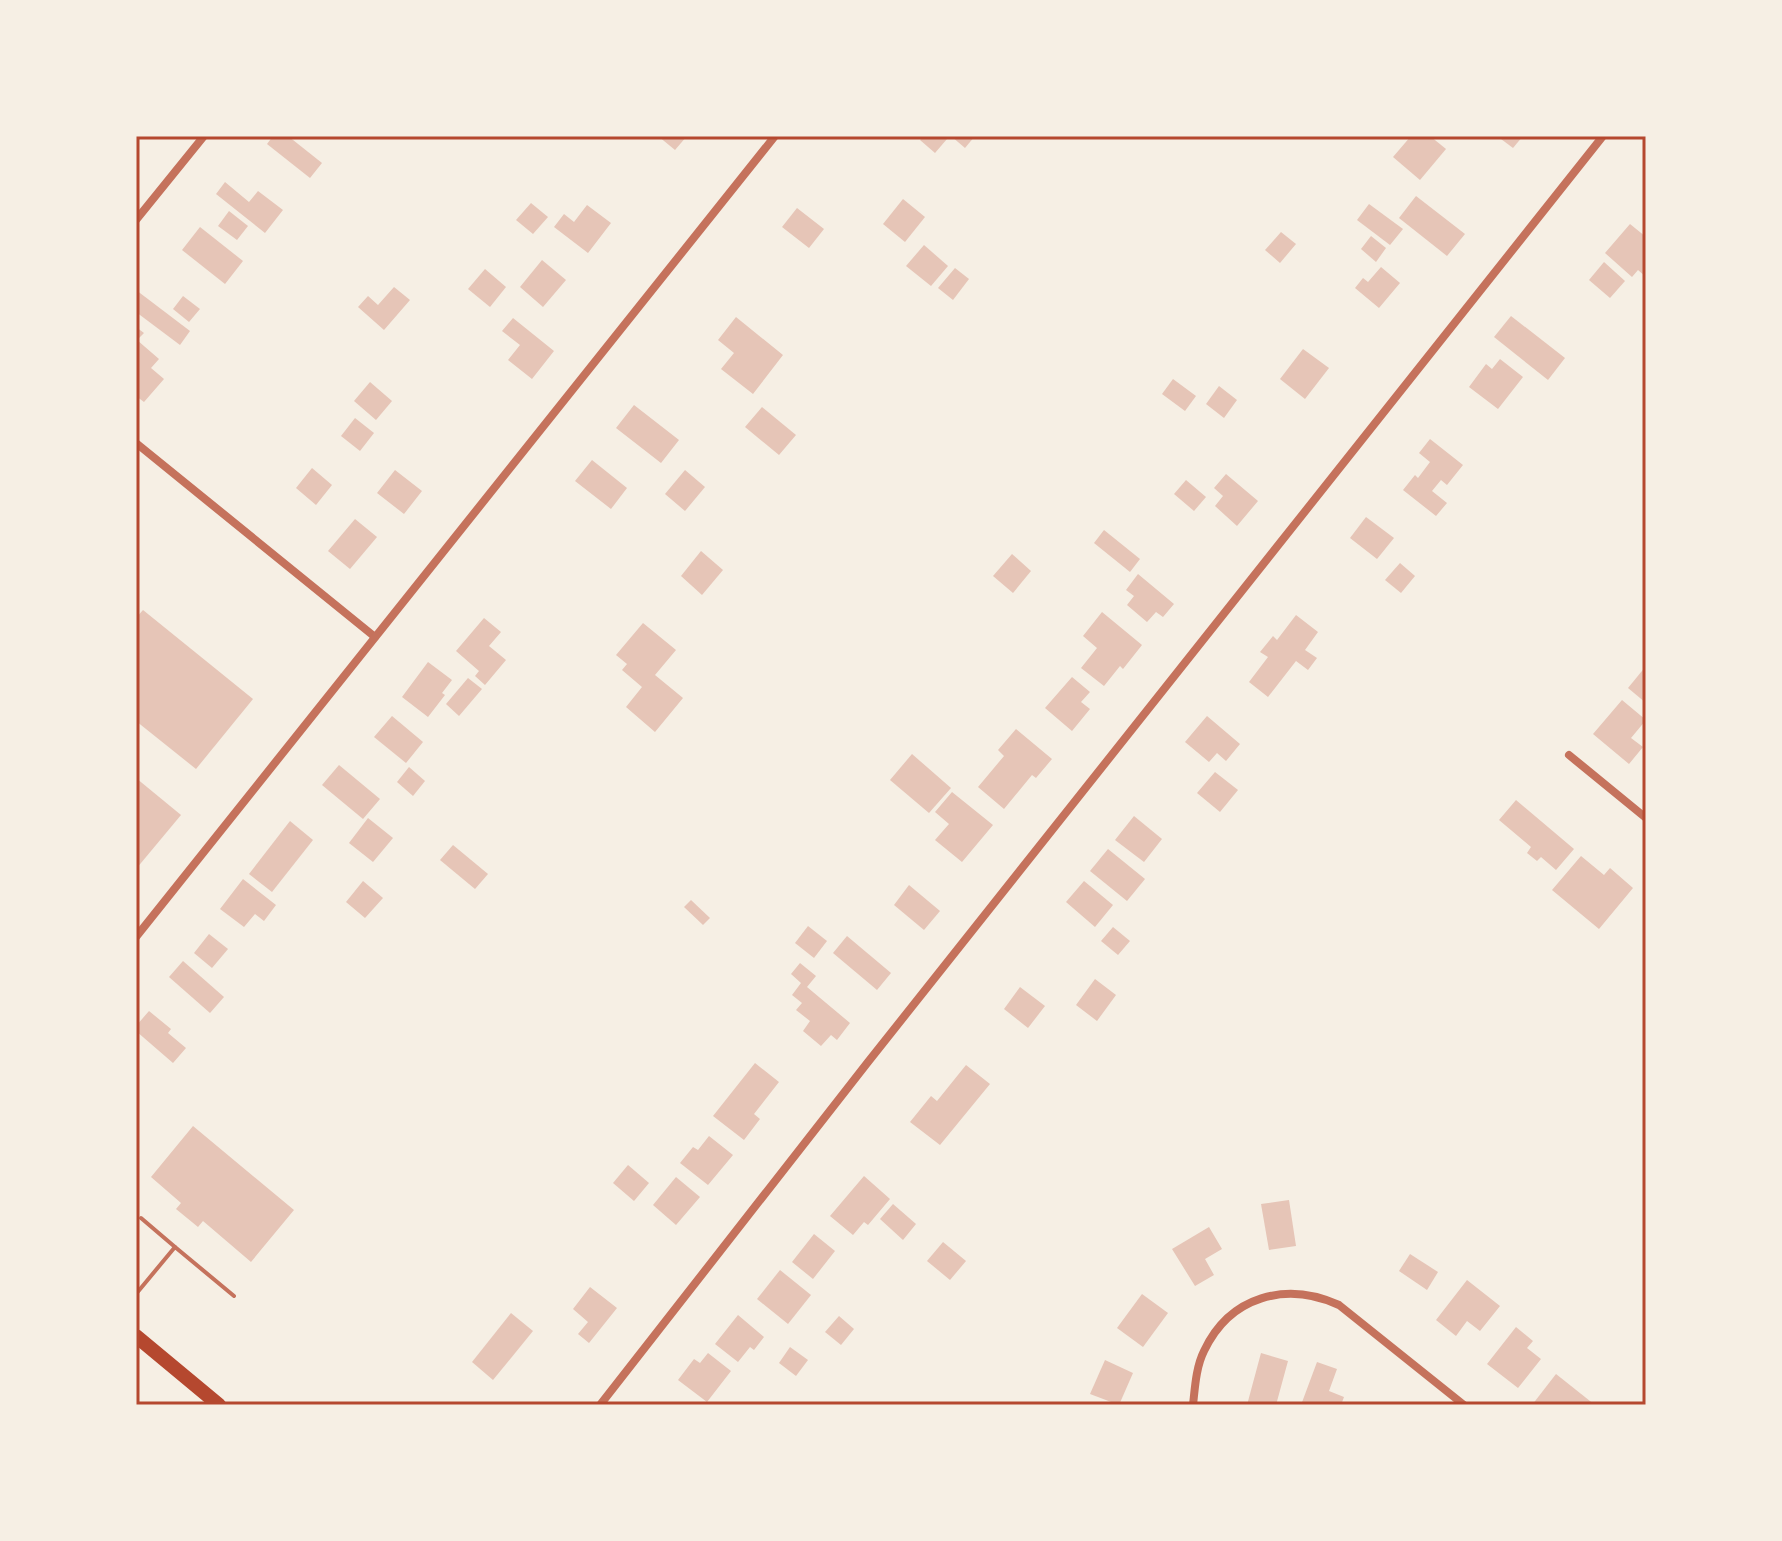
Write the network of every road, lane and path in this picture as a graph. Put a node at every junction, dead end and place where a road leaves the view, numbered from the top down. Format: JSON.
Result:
{"nodes":[{"id":1,"x":204,"y":136,"type":"edge"},
{"id":2,"x":775,"y":136,"type":"edge"},
{"id":3,"x":1603,"y":136,"type":"edge"},
{"id":4,"x":136,"y":220,"type":"edge"},
{"id":5,"x":136,"y":443,"type":"edge"},
{"id":6,"x":375,"y":637,"type":"junction"},
{"id":7,"x":1569,"y":755,"type":"dead end"},
{"id":8,"x":1646,"y":818,"type":"edge"},
{"id":9,"x":136,"y":937,"type":"edge"},
{"id":10,"x":141,"y":1218,"type":"dead end"},
{"id":11,"x":175,"y":1247,"type":"junction"},
{"id":12,"x":136,"y":1294,"type":"edge"},
{"id":13,"x":234,"y":1296,"type":"dead end"},
{"id":14,"x":136,"y":1336,"type":"edge"},
{"id":15,"x":219,"y":1405,"type":"edge"},
{"id":16,"x":600,"y":1405,"type":"edge"},
{"id":17,"x":1193,"y":1405,"type":"edge"},
{"id":18,"x":1464,"y":1405,"type":"edge"}],
"edges":[{"from":1,"to":4,"type":"street"},
{"from":2,"to":6,"type":"street"},
{"from":3,"to":16,"type":"street"},
{"from":5,"to":6,"type":"street"},
{"from":6,"to":9,"type":"street"},
{"from":7,"to":8,"type":"street"},
{"from":10,"to":11,"type":"lane"},
{"from":11,"to":12,"type":"lane"},
{"from":11,"to":13,"type":"lane"},
{"from":14,"to":15,"type":"main road"},
{"from":17,"to":18,"type":"street"}]}
